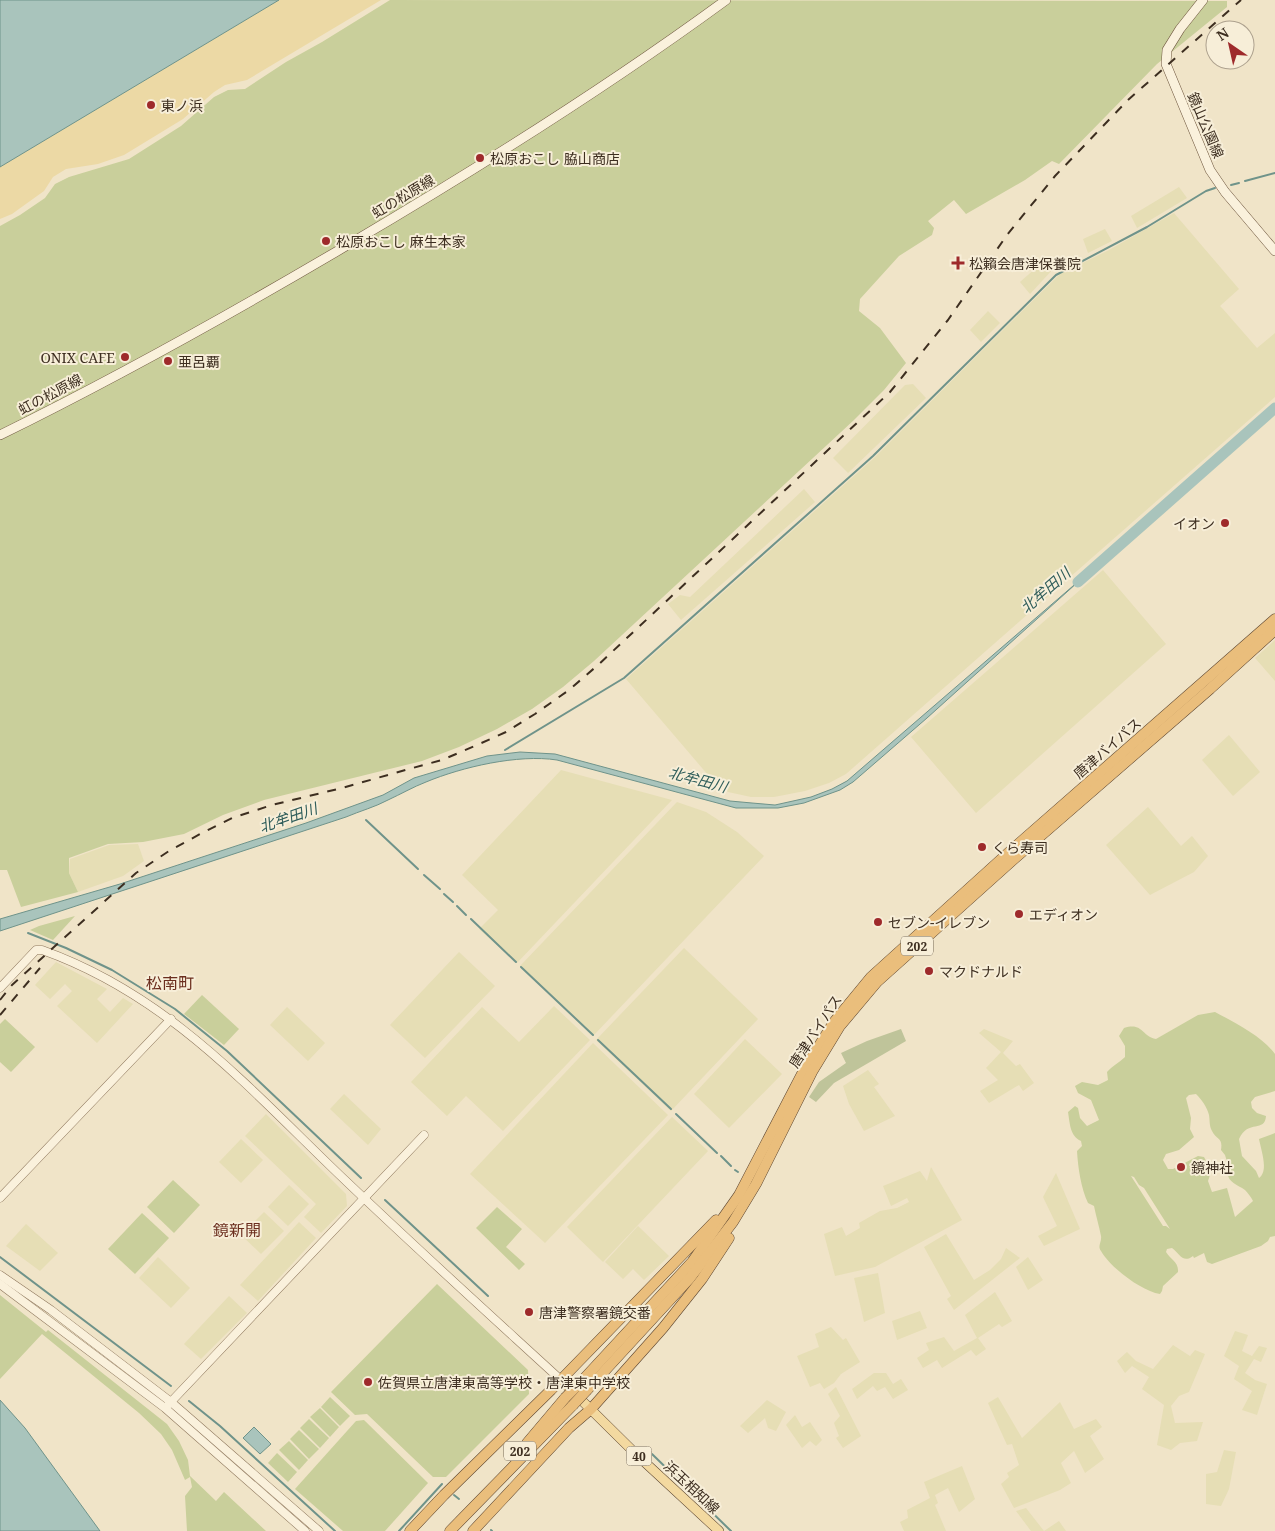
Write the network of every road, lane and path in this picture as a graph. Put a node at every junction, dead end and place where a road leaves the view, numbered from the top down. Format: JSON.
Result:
{"nodes":[{"id":1,"x":726,"y":0,"type":"edge"},
{"id":2,"x":1203,"y":0,"type":"edge"},
{"id":3,"x":1275,"y":251,"type":"edge"},
{"id":4,"x":0,"y":435,"type":"edge"},
{"id":5,"x":1275,"y":619,"type":"edge"},
{"id":6,"x":1275,"y":630,"type":"edge"},
{"id":7,"x":0,"y":988,"type":"edge"},
{"id":8,"x":171,"y":1019,"type":"junction"},
{"id":9,"x":424,"y":1135,"type":"dead end"},
{"id":10,"x":744,"y":1196,"type":"junction"},
{"id":11,"x":0,"y":1198,"type":"edge"},
{"id":12,"x":365,"y":1199,"type":"junction"},
{"id":13,"x":0,"y":1275,"type":"edge"},
{"id":14,"x":0,"y":1284,"type":"edge"},
{"id":15,"x":561,"y":1380,"type":"junction"},
{"id":16,"x":168,"y":1405,"type":"junction"},
{"id":17,"x":591,"y":1409,"type":"junction"},
{"id":18,"x":305,"y":1531,"type":"edge"},
{"id":19,"x":319,"y":1531,"type":"edge"},
{"id":20,"x":410,"y":1531,"type":"edge"},
{"id":21,"x":450,"y":1531,"type":"edge"},
{"id":22,"x":473,"y":1531,"type":"edge"},
{"id":23,"x":719,"y":1531,"type":"edge"}],
"edges":[{"from":1,"to":4,"type":"main road","name":"虹の松原線"},
{"from":2,"to":3,"type":"main road","name":"鏡山公園線"},
{"from":5,"to":10,"type":"highway","name":"唐津バイパス","number":"202"},
{"from":6,"to":10,"type":"highway","name":"唐津バイパス","number":"202"},
{"from":7,"to":8,"type":"street"},
{"from":8,"to":11,"type":"street"},
{"from":8,"to":12,"type":"street"},
{"from":9,"to":12,"type":"street"},
{"from":10,"to":15,"type":"highway","number":"202"},
{"from":10,"to":17,"type":"highway","number":"202"},
{"from":10,"to":21,"type":"highway","name":"唐津バイパス","number":"202","bridge":true},
{"from":12,"to":15,"type":"street"},
{"from":12,"to":16,"type":"street"},
{"from":13,"to":16,"type":"street"},
{"from":14,"to":16,"type":"street"},
{"from":15,"to":17,"type":"main road","name":"浜玉相知線","number":"40"},
{"from":15,"to":20,"type":"highway","number":"202"},
{"from":16,"to":18,"type":"street"},
{"from":16,"to":19,"type":"street"},
{"from":17,"to":22,"type":"highway","number":"202"},
{"from":17,"to":23,"type":"main road","name":"浜玉相知線","number":"40"}]}
